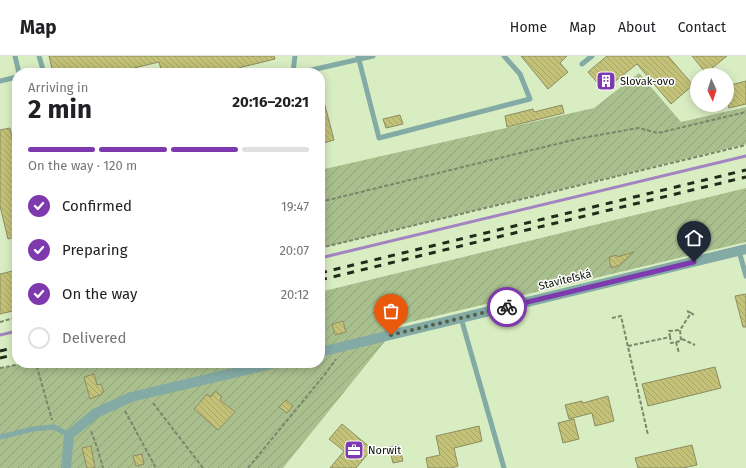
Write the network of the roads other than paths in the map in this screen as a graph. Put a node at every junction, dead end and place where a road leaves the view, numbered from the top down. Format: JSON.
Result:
{"nodes":[{"id":1,"x":15,"y":56,"type":"edge"},
{"id":2,"x":39,"y":56,"type":"edge"},
{"id":3,"x":295,"y":56,"type":"edge"},
{"id":4,"x":373,"y":56,"type":"edge"},
{"id":5,"x":504,"y":56,"type":"edge"},
{"id":6,"x":592,"y":56,"type":"edge"},
{"id":7,"x":358,"y":58,"type":"edge"},
{"id":8,"x":582,"y":64,"type":"dead end"},
{"id":9,"x":18,"y":68,"type":"edge"},
{"id":10,"x":43,"y":68,"type":"edge"},
{"id":11,"x":293,"y":68,"type":"edge"},
{"id":12,"x":319,"y":68,"type":"edge"},
{"id":13,"x":12,"y":78,"type":"edge"},
{"id":14,"x":0,"y":80,"type":"edge"},
{"id":15,"x":743,"y":250,"type":"edge"},
{"id":16,"x":746,"y":276,"type":"edge"},
{"id":17,"x":461,"y":318,"type":"junction"},
{"id":18,"x":325,"y":351,"type":"edge"},
{"id":19,"x":255,"y":368,"type":"edge"},
{"id":20,"x":69,"y":435,"type":"junction"},
{"id":21,"x":0,"y":437,"type":"edge"},
{"id":22,"x":66,"y":468,"type":"edge"},
{"id":23,"x":504,"y":468,"type":"edge"}],
"edges":[{"from":1,"to":9,"type":"lane"},
{"from":2,"to":10,"type":"lane"},
{"from":3,"to":11,"type":"lane"},
{"from":4,"to":7,"type":"lane"},
{"from":5,"to":7,"type":"lane"},
{"from":6,"to":8,"type":"lane"},
{"from":7,"to":12,"type":"lane"},
{"from":13,"to":14,"type":"lane"},
{"from":15,"to":16,"type":"lane"},
{"from":15,"to":17,"type":"street","name":"Staviteľská"},
{"from":17,"to":18,"type":"street","name":"Staviteľská"},
{"from":17,"to":23,"type":"lane"},
{"from":19,"to":20,"type":"street"},
{"from":20,"to":21,"type":"lane"},
{"from":20,"to":22,"type":"street"}]}
